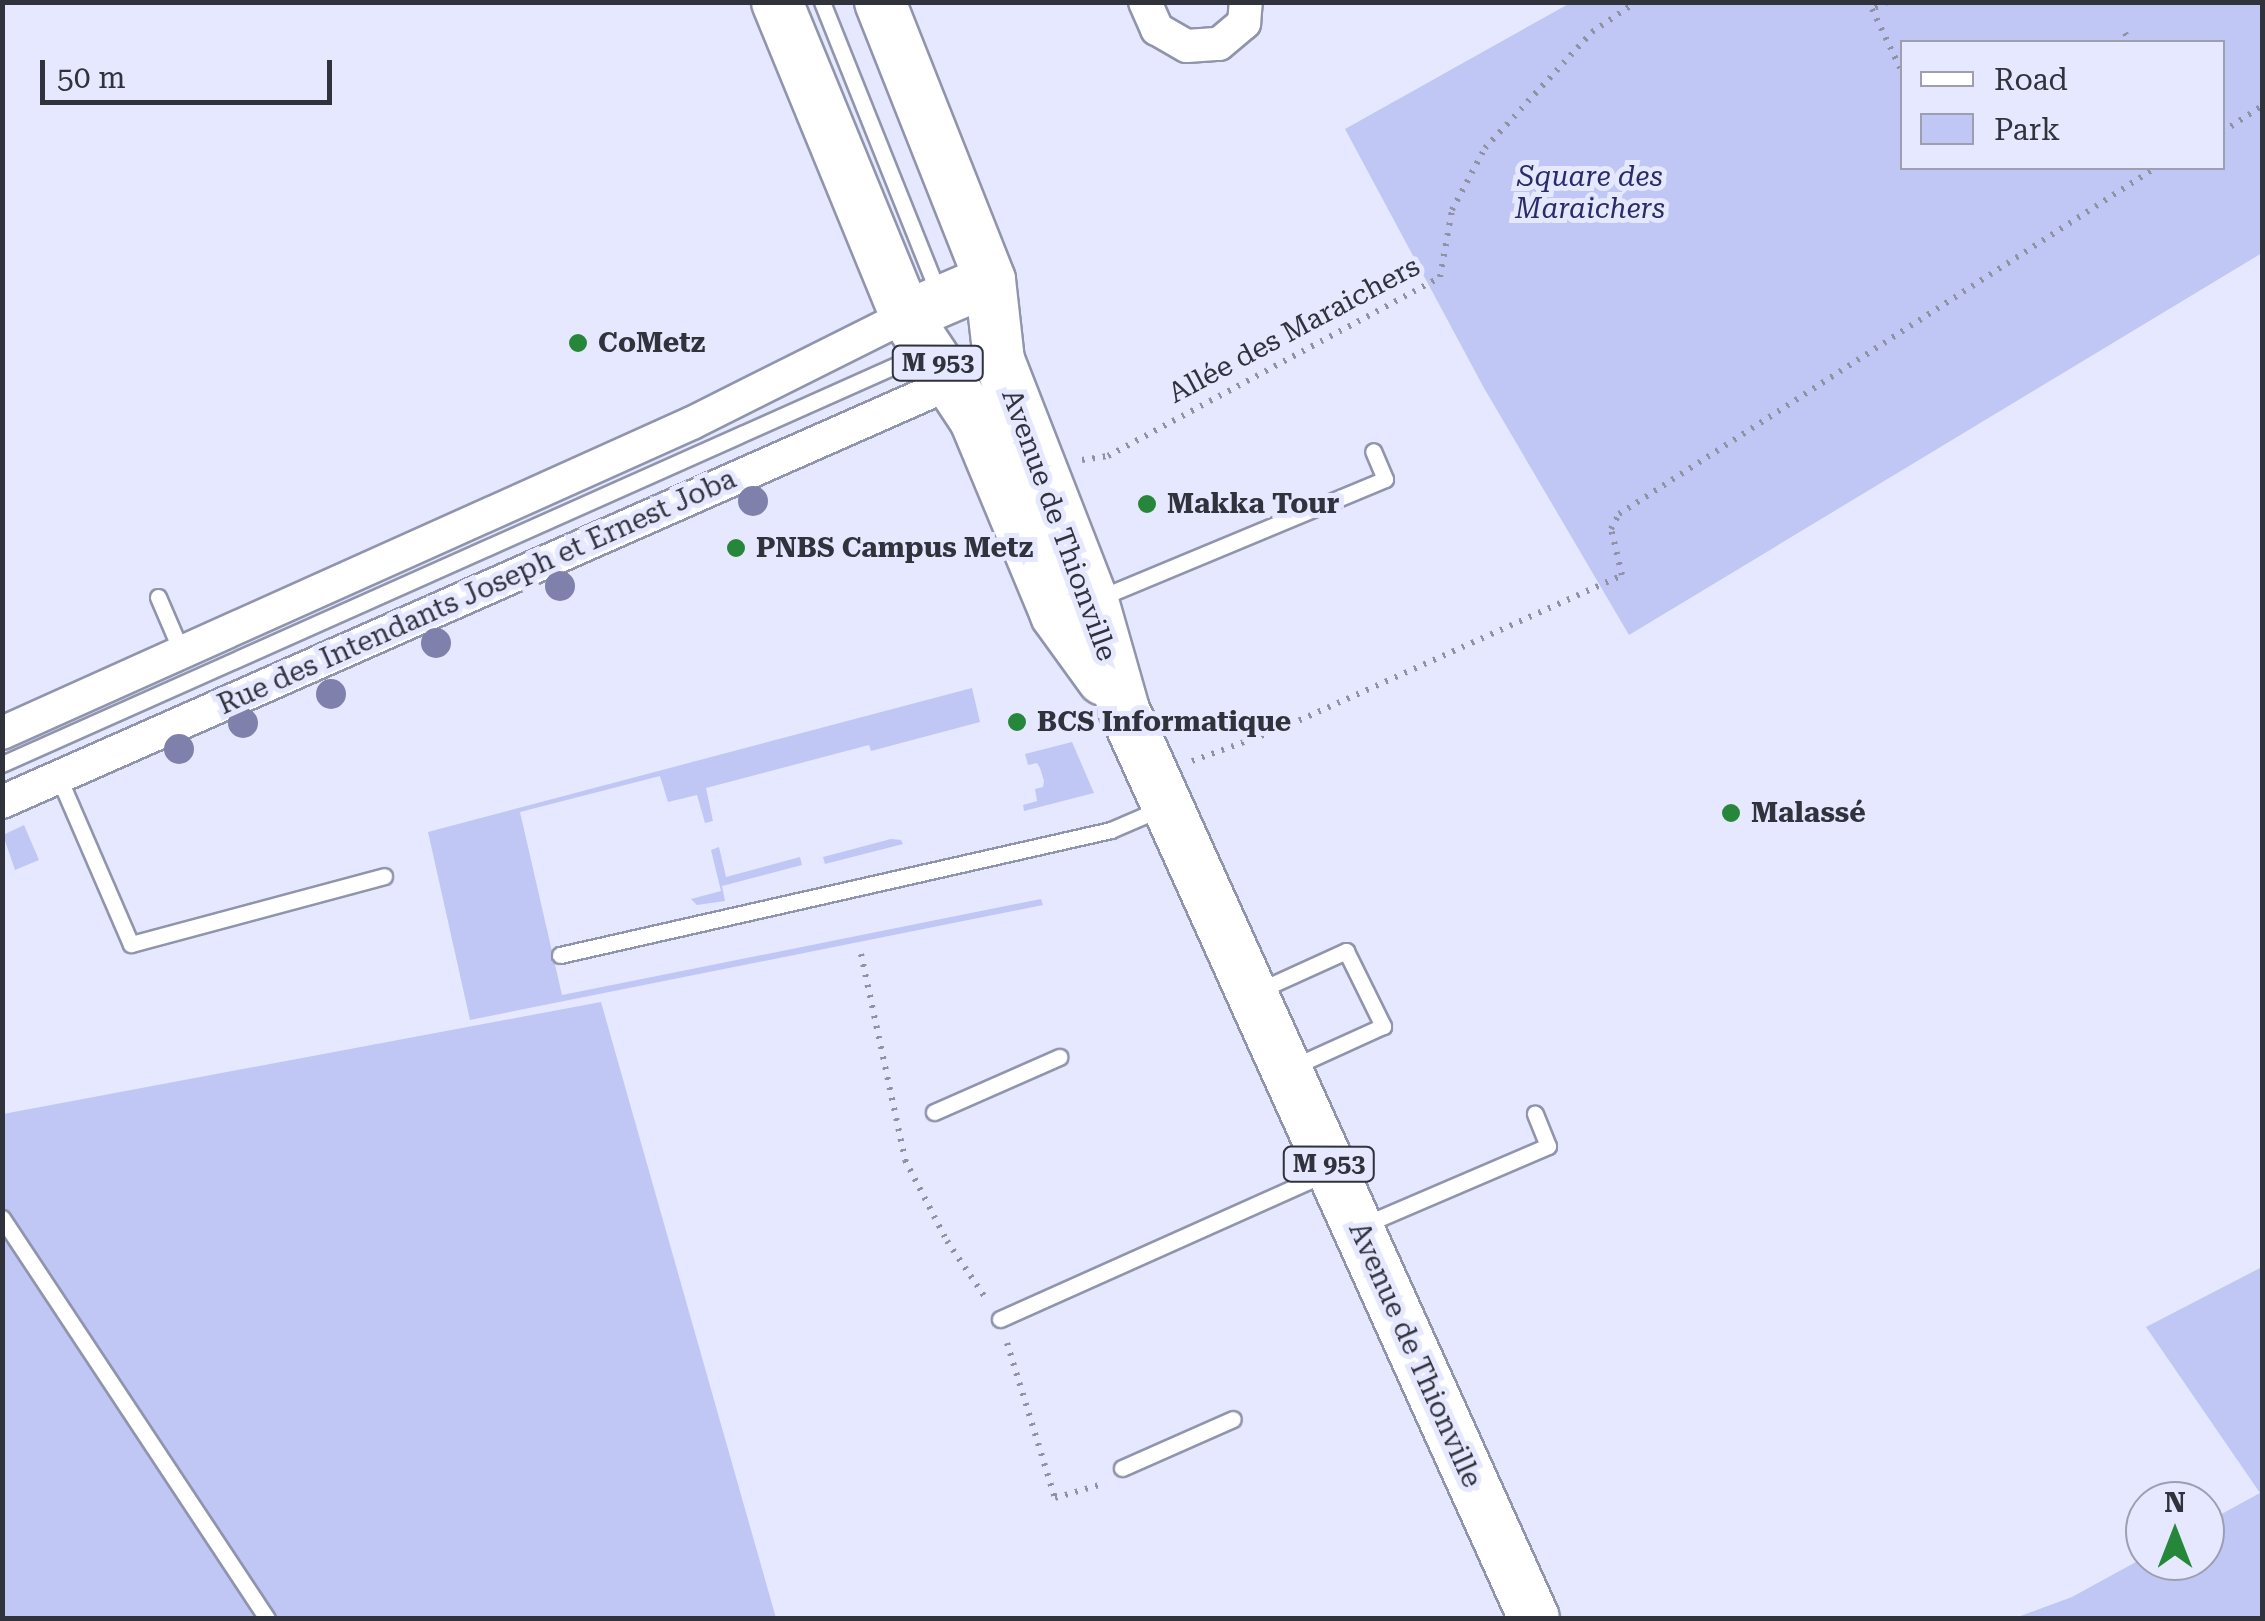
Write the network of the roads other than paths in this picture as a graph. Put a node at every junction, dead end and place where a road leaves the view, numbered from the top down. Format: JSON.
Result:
{"nodes":[{"id":1,"x":776,"y":2,"type":"edge"},
{"id":2,"x":822,"y":2,"type":"edge"},
{"id":3,"x":880,"y":2,"type":"edge"},
{"id":4,"x":1145,"y":2,"type":"edge"},
{"id":5,"x":1246,"y":2,"type":"edge"},
{"id":6,"x":990,"y":280,"type":"junction"},
{"id":7,"x":932,"y":337,"type":"junction"},
{"id":8,"x":1000,"y":360,"type":"junction"},
{"id":9,"x":1373,"y":451,"type":"dead end"},
{"id":10,"x":158,"y":597,"type":"dead end"},
{"id":11,"x":1075,"y":608,"type":"junction"},
{"id":12,"x":182,"y":654,"type":"junction"},
{"id":13,"x":2,"y":733,"type":"edge"},
{"id":14,"x":2,"y":764,"type":"edge"},
{"id":15,"x":59,"y":778,"type":"junction"},
{"id":16,"x":1160,"y":790,"type":"junction"},
{"id":17,"x":2,"y":802,"type":"edge"},
{"id":18,"x":384,"y":876,"type":"dead end"},
{"id":19,"x":560,"y":955,"type":"dead end"},
{"id":20,"x":1252,"y":994,"type":"junction"},
{"id":21,"x":1059,"y":1057,"type":"dead end"},
{"id":22,"x":1286,"y":1070,"type":"junction"},
{"id":23,"x":934,"y":1112,"type":"dead end"},
{"id":24,"x":1535,"y":1113,"type":"dead end"},
{"id":25,"x":1332,"y":1170,"type":"junction"},
{"id":26,"x":2,"y":1218,"type":"edge"},
{"id":27,"x":1357,"y":1227,"type":"junction"},
{"id":28,"x":1000,"y":1319,"type":"road end"},
{"id":29,"x":1233,"y":1418,"type":"dead end"},
{"id":30,"x":1122,"y":1468,"type":"road end"},
{"id":31,"x":267,"y":1618,"type":"edge"},
{"id":32,"x":1534,"y":1618,"type":"edge"}],
"edges":[{"from":1,"to":7,"type":"main road","name":"Avenue de Thionville","number":"M 953"},
{"from":2,"to":7,"type":"lane","name":"Avenue de Thionville","number":"M 953"},
{"from":3,"to":6,"type":"main road","name":"Avenue de Thionville","number":"M 953"},
{"from":4,"to":5,"type":"street"},
{"from":6,"to":7,"type":"main road"},
{"from":6,"to":8,"type":"main road","name":"Avenue de Thionville","number":"M 953"},
{"from":7,"to":8,"type":"main road"},
{"from":7,"to":11,"type":"main road","name":"Avenue de Thionville","number":"M 953"},
{"from":7,"to":12,"type":"street"},
{"from":7,"to":14,"type":"lane","name":"Rue des Intendants Joseph et Ernest Joba"},
{"from":7,"to":15,"type":"street","name":"Rue des Intendants Joseph et Ernest Joba"},
{"from":8,"to":11,"type":"main road","name":"Avenue de Thionville","number":"M 953"},
{"from":9,"to":11,"type":"lane"},
{"from":10,"to":12,"type":"lane"},
{"from":11,"to":16,"type":"main road","name":"Avenue de Thionville","number":"M 953"},
{"from":12,"to":13,"type":"street"},
{"from":15,"to":17,"type":"street","name":"Rue des Intendants Joseph et Ernest Joba"},
{"from":15,"to":18,"type":"lane"},
{"from":16,"to":19,"type":"lane"},
{"from":16,"to":20,"type":"main road","name":"Avenue de Thionville","number":"M 953"},
{"from":20,"to":22,"type":"main road","name":"Avenue de Thionville","number":"M 953"},
{"from":20,"to":22,"type":"lane"},
{"from":21,"to":23,"type":"lane"},
{"from":22,"to":25,"type":"main road","name":"Avenue de Thionville","number":"M 953"},
{"from":24,"to":27,"type":"lane"},
{"from":25,"to":27,"type":"main road","name":"Avenue de Thionville","number":"M 953"},
{"from":25,"to":28,"type":"lane"},
{"from":26,"to":31,"type":"lane"},
{"from":27,"to":32,"type":"main road","name":"Avenue de Thionville","number":"M 953"},
{"from":29,"to":30,"type":"lane"}]}
